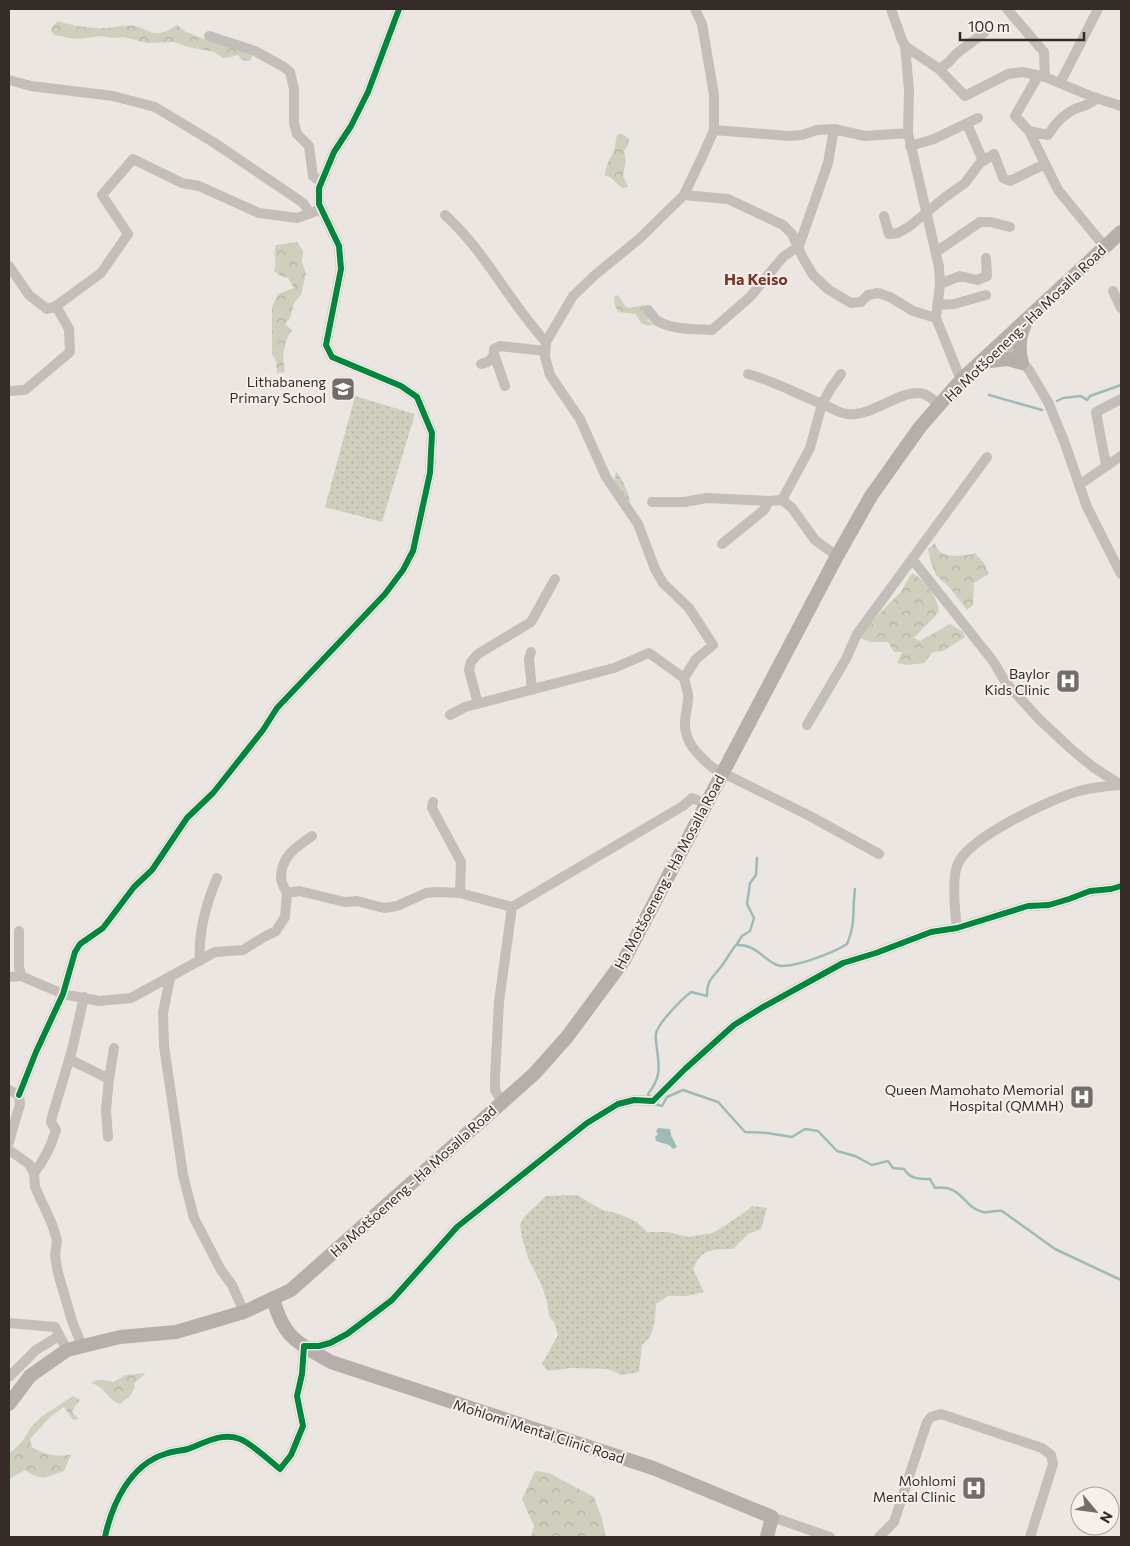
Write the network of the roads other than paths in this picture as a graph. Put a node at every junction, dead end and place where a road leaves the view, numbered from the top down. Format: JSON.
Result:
{"nodes":[{"id":1,"x":399,"y":9,"type":"edge"},
{"id":2,"x":695,"y":9,"type":"edge"},
{"id":3,"x":892,"y":9,"type":"edge"},
{"id":4,"x":1098,"y":9,"type":"edge"},
{"id":5,"x":1012,"y":11,"type":"edge"},
{"id":6,"x":985,"y":32,"type":"dead end"},
{"id":7,"x":209,"y":36,"type":"dead end"},
{"id":8,"x":906,"y":46,"type":"junction"},
{"id":9,"x":939,"y":68,"type":"junction"},
{"id":10,"x":1042,"y":76,"type":"junction"},
{"id":11,"x":9,"y":80,"type":"edge"},
{"id":12,"x":1060,"y":83,"type":"junction"},
{"id":13,"x":1097,"y":98,"type":"junction"},
{"id":14,"x":1121,"y":106,"type":"edge"},
{"id":15,"x":978,"y":118,"type":"dead end"},
{"id":16,"x":967,"y":124,"type":"junction"},
{"id":17,"x":834,"y":128,"type":"junction"},
{"id":18,"x":714,"y":130,"type":"junction"},
{"id":19,"x":1029,"y":131,"type":"junction"},
{"id":20,"x":908,"y":134,"type":"junction"},
{"id":21,"x":910,"y":146,"type":"junction"},
{"id":22,"x":983,"y":160,"type":"junction"},
{"id":23,"x":1045,"y":164,"type":"junction"},
{"id":24,"x":321,"y":182,"type":"junction"},
{"id":25,"x":684,"y":195,"type":"junction"},
{"id":26,"x":322,"y":209,"type":"junction"},
{"id":27,"x":925,"y":212,"type":"junction"},
{"id":28,"x":310,"y":213,"type":"junction"},
{"id":29,"x":445,"y":215,"type":"dead end"},
{"id":30,"x":884,"y":216,"type":"dead end"},
{"id":31,"x":1010,"y":227,"type":"dead end"},
{"id":32,"x":1121,"y":232,"type":"edge"},
{"id":33,"x":799,"y":246,"type":"junction"},
{"id":34,"x":1105,"y":247,"type":"junction"},
{"id":35,"x":936,"y":252,"type":"junction"},
{"id":36,"x":986,"y":258,"type":"dead end"},
{"id":37,"x":9,"y":266,"type":"edge"},
{"id":38,"x":940,"y":284,"type":"junction"},
{"id":39,"x":1113,"y":291,"type":"dead end"},
{"id":40,"x":986,"y":295,"type":"dead end"},
{"id":41,"x":938,"y":305,"type":"junction"},
{"id":42,"x":56,"y":306,"type":"junction"},
{"id":43,"x":1121,"y":308,"type":"edge"},
{"id":44,"x":648,"y":310,"type":"dead end"},
{"id":45,"x":936,"y":318,"type":"junction"},
{"id":46,"x":1026,"y":321,"type":"junction"},
{"id":47,"x":1004,"y":342,"type":"junction"},
{"id":48,"x":546,"y":346,"type":"junction"},
{"id":49,"x":494,"y":354,"type":"junction"},
{"id":50,"x":981,"y":362,"type":"junction"},
{"id":51,"x":1022,"y":363,"type":"junction"},
{"id":52,"x":481,"y":364,"type":"dead end"},
{"id":53,"x":748,"y":374,"type":"dead end"},
{"id":54,"x":841,"y":374,"type":"dead end"},
{"id":55,"x":961,"y":380,"type":"junction"},
{"id":56,"x":505,"y":386,"type":"dead end"},
{"id":57,"x":9,"y":391,"type":"edge"},
{"id":58,"x":1121,"y":399,"type":"edge"},
{"id":59,"x":822,"y":404,"type":"junction"},
{"id":60,"x":940,"y":405,"type":"junction"},
{"id":61,"x":1121,"y":456,"type":"edge"},
{"id":62,"x":987,"y":457,"type":"dead end"},
{"id":63,"x":1106,"y":465,"type":"junction"},
{"id":64,"x":1079,"y":485,"type":"junction"},
{"id":65,"x":782,"y":500,"type":"junction"},
{"id":66,"x":769,"y":501,"type":"junction"},
{"id":67,"x":652,"y":502,"type":"dead end"},
{"id":68,"x":722,"y":544,"type":"dead end"},
{"id":69,"x":837,"y":556,"type":"junction"},
{"id":70,"x":912,"y":559,"type":"junction"},
{"id":71,"x":1121,"y":574,"type":"edge"},
{"id":72,"x":555,"y":579,"type":"dead end"},
{"id":73,"x":531,"y":652,"type":"dead end"},
{"id":74,"x":684,"y":678,"type":"junction"},
{"id":75,"x":532,"y":690,"type":"junction"},
{"id":76,"x":478,"y":704,"type":"junction"},
{"id":77,"x":450,"y":715,"type":"dead end"},
{"id":78,"x":807,"y":725,"type":"dead end"},
{"id":79,"x":722,"y":772,"type":"junction"},
{"id":80,"x":1121,"y":785,"type":"edge"},
{"id":81,"x":433,"y":802,"type":"dead end"},
{"id":82,"x":706,"y":804,"type":"junction"},
{"id":83,"x":312,"y":836,"type":"dead end"},
{"id":84,"x":879,"y":854,"type":"dead end"},
{"id":85,"x":217,"y":878,"type":"dead end"},
{"id":86,"x":1121,"y":886,"type":"edge"},
{"id":87,"x":287,"y":893,"type":"junction"},
{"id":88,"x":460,"y":893,"type":"junction"},
{"id":89,"x":512,"y":907,"type":"junction"},
{"id":90,"x":957,"y":928,"type":"junction"},
{"id":91,"x":19,"y":931,"type":"dead end"},
{"id":92,"x":200,"y":961,"type":"junction"},
{"id":93,"x":21,"y":976,"type":"junction"},
{"id":94,"x":9,"y":977,"type":"edge"},
{"id":95,"x":170,"y":978,"type":"junction"},
{"id":96,"x":63,"y":994,"type":"junction"},
{"id":97,"x":84,"y":998,"type":"junction"},
{"id":98,"x":114,"y":1048,"type":"dead end"},
{"id":99,"x":69,"y":1059,"type":"junction"},
{"id":100,"x":109,"y":1079,"type":"junction"},
{"id":101,"x":9,"y":1090,"type":"edge"},
{"id":102,"x":19,"y":1095,"type":"junction"},
{"id":103,"x":502,"y":1102,"type":"junction"},
{"id":104,"x":108,"y":1137,"type":"dead end"},
{"id":105,"x":9,"y":1142,"type":"edge"},
{"id":106,"x":9,"y":1150,"type":"edge"},
{"id":107,"x":34,"y":1173,"type":"junction"},
{"id":108,"x":273,"y":1298,"type":"junction"},
{"id":109,"x":244,"y":1312,"type":"junction"},
{"id":110,"x":9,"y":1323,"type":"edge"},
{"id":111,"x":59,"y":1336,"type":"junction"},
{"id":112,"x":82,"y":1346,"type":"junction"},
{"id":113,"x":304,"y":1346,"type":"junction"},
{"id":114,"x":67,"y":1350,"type":"junction"},
{"id":115,"x":9,"y":1377,"type":"edge"},
{"id":116,"x":9,"y":1404,"type":"edge"},
{"id":117,"x":772,"y":1517,"type":"junction"},
{"id":118,"x":105,"y":1537,"type":"edge"},
{"id":119,"x":767,"y":1537,"type":"edge"},
{"id":120,"x":830,"y":1537,"type":"edge"},
{"id":121,"x":878,"y":1537,"type":"edge"},
{"id":122,"x":890,"y":1537,"type":"edge"},
{"id":123,"x":1030,"y":1537,"type":"edge"}],
"edges":[{"from":1,"to":24,"type":"street"},
{"from":2,"to":18,"type":"street"},
{"from":3,"to":8,"type":"street"},
{"from":4,"to":12,"type":"street"},
{"from":5,"to":10,"type":"street"},
{"from":6,"to":9,"type":"street"},
{"from":7,"to":24,"type":"street"},
{"from":8,"to":9,"type":"street"},
{"from":8,"to":20,"type":"street"},
{"from":9,"to":10,"type":"street"},
{"from":10,"to":12,"type":"street"},
{"from":10,"to":19,"type":"street"},
{"from":11,"to":28,"type":"street"},
{"from":12,"to":13,"type":"street"},
{"from":13,"to":14,"type":"street"},
{"from":13,"to":19,"type":"street"},
{"from":15,"to":16,"type":"street"},
{"from":16,"to":21,"type":"street"},
{"from":16,"to":22,"type":"street"},
{"from":17,"to":18,"type":"street"},
{"from":17,"to":20,"type":"street"},
{"from":17,"to":33,"type":"street"},
{"from":18,"to":25,"type":"street"},
{"from":19,"to":23,"type":"street"},
{"from":20,"to":21,"type":"street"},
{"from":21,"to":27,"type":"street"},
{"from":22,"to":23,"type":"street"},
{"from":22,"to":27,"type":"street"},
{"from":23,"to":34,"type":"street"},
{"from":24,"to":26,"type":"street"},
{"from":25,"to":33,"type":"street"},
{"from":25,"to":48,"type":"street"},
{"from":26,"to":28,"type":"street"},
{"from":26,"to":96,"type":"street"},
{"from":27,"to":30,"type":"street"},
{"from":27,"to":35,"type":"street"},
{"from":28,"to":42,"type":"street"},
{"from":29,"to":48,"type":"street"},
{"from":31,"to":35,"type":"street"},
{"from":32,"to":34,"type":"main road","name":"Ha Motšoeneng - Ha Mosalla Road"},
{"from":33,"to":44,"type":"street"},
{"from":33,"to":45,"type":"street"},
{"from":34,"to":46,"type":"main road","name":"Ha Motšoeneng - Ha Mosalla Road"},
{"from":35,"to":38,"type":"street"},
{"from":36,"to":38,"type":"street"},
{"from":37,"to":42,"type":"street"},
{"from":38,"to":41,"type":"street"},
{"from":39,"to":43,"type":"street"},
{"from":40,"to":41,"type":"street"},
{"from":41,"to":45,"type":"street"},
{"from":42,"to":57,"type":"street"},
{"from":45,"to":55,"type":"street"},
{"from":46,"to":47,"type":"main road","name":"Ha Motšoeneng - Ha Mosalla Road"},
{"from":46,"to":51,"type":"main road"},
{"from":47,"to":50,"type":"main road","name":"Ha Motšoeneng - Ha Mosalla Road"},
{"from":47,"to":51,"type":"street"},
{"from":48,"to":49,"type":"street"},
{"from":48,"to":74,"type":"street"},
{"from":49,"to":52,"type":"street"},
{"from":49,"to":56,"type":"street"},
{"from":50,"to":51,"type":"main road"},
{"from":50,"to":55,"type":"main road","name":"Ha Motšoeneng - Ha Mosalla Road"},
{"from":51,"to":64,"type":"street"},
{"from":53,"to":59,"type":"street"},
{"from":54,"to":59,"type":"street"},
{"from":55,"to":60,"type":"main road","name":"Ha Motšoeneng - Ha Mosalla Road"},
{"from":58,"to":63,"type":"street"},
{"from":59,"to":60,"type":"street"},
{"from":59,"to":65,"type":"street"},
{"from":60,"to":69,"type":"main road","name":"Ha Motšoeneng - Ha Mosalla Road"},
{"from":61,"to":63,"type":"street"},
{"from":62,"to":70,"type":"street"},
{"from":63,"to":64,"type":"street"},
{"from":64,"to":71,"type":"street"},
{"from":65,"to":66,"type":"street"},
{"from":65,"to":69,"type":"street"},
{"from":66,"to":67,"type":"street"},
{"from":66,"to":68,"type":"street"},
{"from":69,"to":79,"type":"main road","name":"Ha Motšoeneng - Ha Mosalla Road"},
{"from":70,"to":78,"type":"street"},
{"from":70,"to":80,"type":"street"},
{"from":72,"to":76,"type":"street"},
{"from":73,"to":75,"type":"street"},
{"from":74,"to":75,"type":"street"},
{"from":74,"to":79,"type":"street"},
{"from":75,"to":76,"type":"street"},
{"from":76,"to":77,"type":"street"},
{"from":79,"to":82,"type":"main road","name":"Ha Motšoeneng - Ha Mosalla Road"},
{"from":79,"to":84,"type":"street"},
{"from":80,"to":90,"type":"street"},
{"from":81,"to":88,"type":"street"},
{"from":82,"to":89,"type":"street"},
{"from":82,"to":103,"type":"main road","name":"Ha Motšoeneng - Ha Mosalla Road"},
{"from":83,"to":87,"type":"street"},
{"from":85,"to":92,"type":"street"},
{"from":86,"to":90,"type":"street"},
{"from":87,"to":88,"type":"street"},
{"from":87,"to":92,"type":"street"},
{"from":88,"to":89,"type":"street"},
{"from":89,"to":103,"type":"street"},
{"from":90,"to":113,"type":"street"},
{"from":91,"to":93,"type":"street"},
{"from":92,"to":95,"type":"street"},
{"from":93,"to":94,"type":"street"},
{"from":93,"to":96,"type":"street"},
{"from":95,"to":97,"type":"street"},
{"from":95,"to":109,"type":"street"},
{"from":96,"to":97,"type":"street"},
{"from":96,"to":102,"type":"street"},
{"from":97,"to":99,"type":"street"},
{"from":98,"to":100,"type":"street"},
{"from":99,"to":100,"type":"street"},
{"from":99,"to":107,"type":"street"},
{"from":100,"to":104,"type":"street"},
{"from":101,"to":102,"type":"street"},
{"from":102,"to":105,"type":"street"},
{"from":103,"to":108,"type":"main road","name":"Ha Motšoeneng - Ha Mosalla Road"},
{"from":106,"to":107,"type":"street"},
{"from":107,"to":112,"type":"street"},
{"from":108,"to":109,"type":"main road","name":"Ha Motšoeneng - Ha Mosalla Road"},
{"from":108,"to":113,"type":"main road","name":"Mohlomi Mental Clinic Road"},
{"from":109,"to":112,"type":"main road","name":"Ha Motšoeneng - Ha Mosalla Road"},
{"from":110,"to":111,"type":"street"},
{"from":111,"to":114,"type":"street"},
{"from":111,"to":115,"type":"street"},
{"from":112,"to":114,"type":"main road","name":"Ha Motšoeneng - Ha Mosalla Road"},
{"from":113,"to":117,"type":"main road","name":"Mohlomi Mental Clinic Road"},
{"from":113,"to":118,"type":"street"},
{"from":114,"to":116,"type":"main road","name":"Ha Motšoeneng - Ha Mosalla Road"},
{"from":117,"to":119,"type":"main road"},
{"from":117,"to":120,"type":"street","name":"Mohlomi Mental Clinic Road"},
{"from":121,"to":122,"type":"street"},
{"from":121,"to":123,"type":"street"}]}
